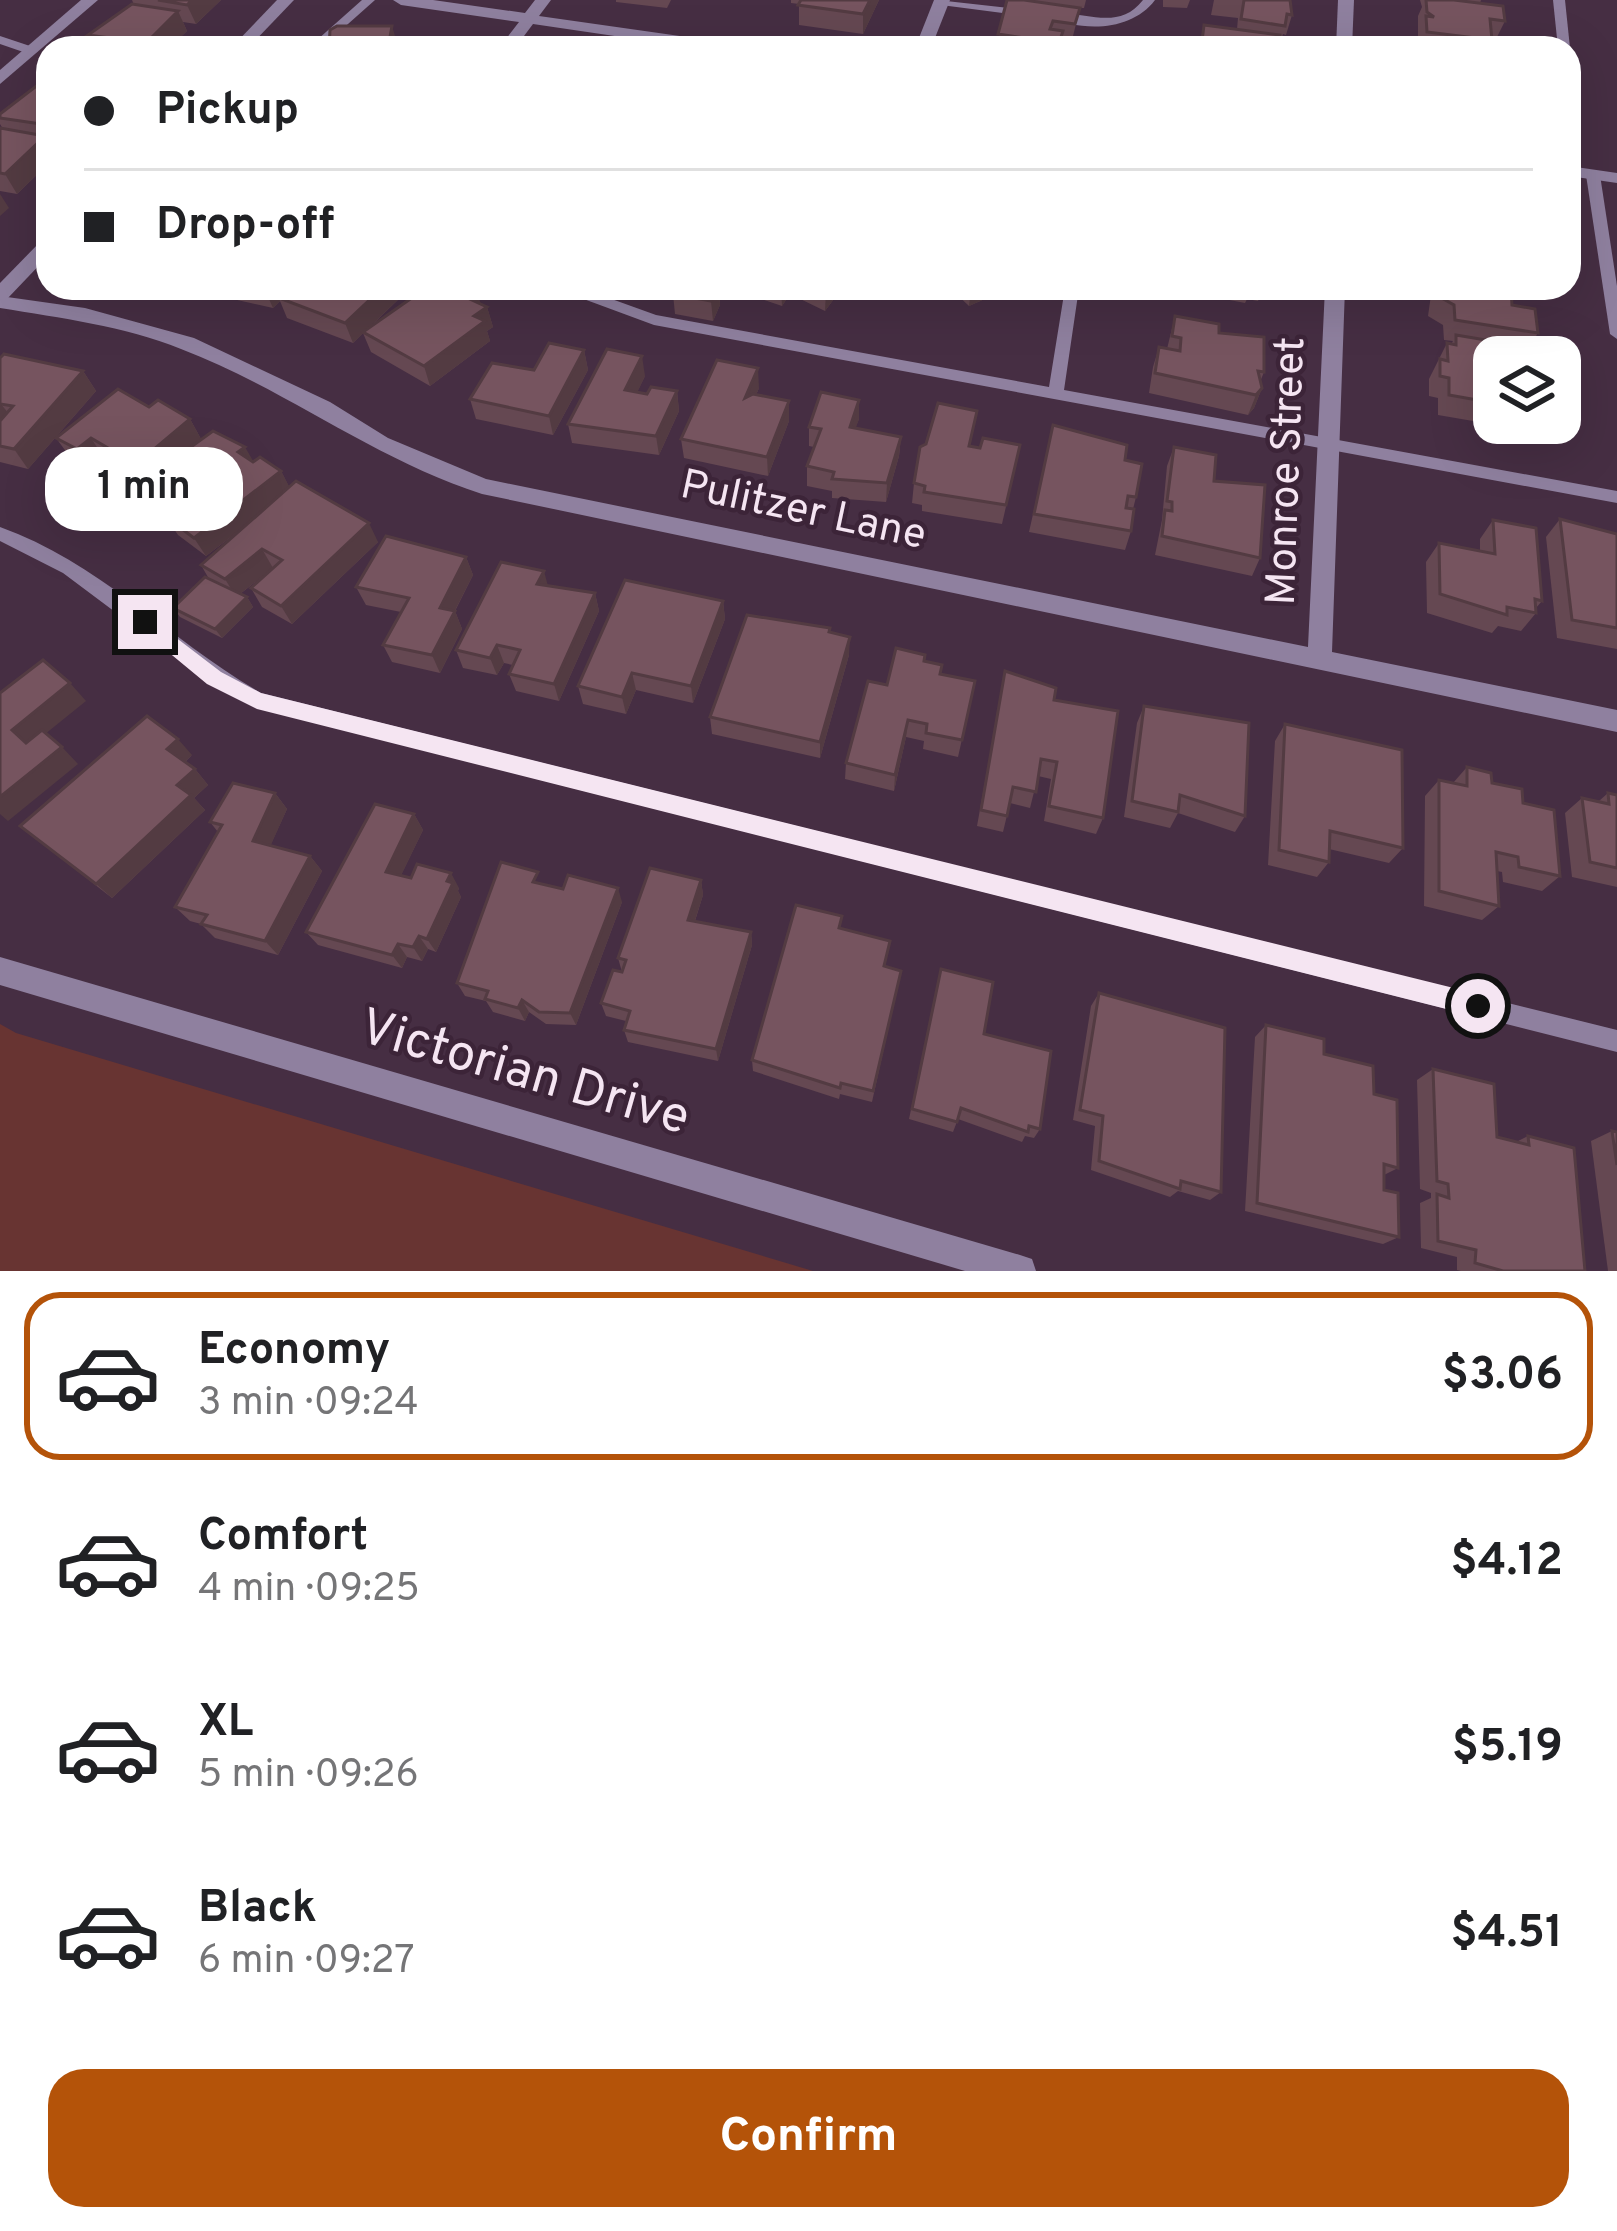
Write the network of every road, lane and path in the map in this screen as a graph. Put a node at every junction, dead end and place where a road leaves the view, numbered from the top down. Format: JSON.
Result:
{"nodes":[{"id":1,"x":90,"y":0,"type":"edge"},
{"id":2,"x":286,"y":0,"type":"edge"},
{"id":3,"x":369,"y":0,"type":"edge"},
{"id":4,"x":401,"y":0,"type":"edge"},
{"id":5,"x":543,"y":0,"type":"edge"},
{"id":6,"x":1149,"y":0,"type":"edge"},
{"id":7,"x":1346,"y":0,"type":"edge"},
{"id":8,"x":1559,"y":0,"type":"edge"},
{"id":9,"x":942,"y":1,"type":"edge"},
{"id":10,"x":529,"y":19,"type":"junction"},
{"id":11,"x":49,"y":36,"type":"edge"},
{"id":12,"x":251,"y":36,"type":"edge"},
{"id":13,"x":328,"y":36,"type":"edge"},
{"id":14,"x":516,"y":36,"type":"edge"},
{"id":15,"x":645,"y":36,"type":"edge"},
{"id":16,"x":928,"y":36,"type":"edge"},
{"id":17,"x":1344,"y":36,"type":"edge"},
{"id":18,"x":1563,"y":36,"type":"edge"},
{"id":19,"x":0,"y":40,"type":"edge"},
{"id":20,"x":36,"y":47,"type":"edge"},
{"id":21,"x":32,"y":51,"type":"junction"},
{"id":22,"x":0,"y":79,"type":"edge"},
{"id":23,"x":1581,"y":173,"type":"edge"},
{"id":24,"x":1593,"y":175,"type":"junction"},
{"id":25,"x":1617,"y":178,"type":"edge"},
{"id":26,"x":36,"y":258,"type":"edge"},
{"id":27,"x":0,"y":298,"type":"edge"},
{"id":28,"x":605,"y":300,"type":"edge"},
{"id":29,"x":1070,"y":300,"type":"edge"},
{"id":30,"x":1334,"y":300,"type":"edge"},
{"id":31,"x":1617,"y":334,"type":"edge"},
{"id":32,"x":1056,"y":391,"type":"junction"},
{"id":33,"x":1328,"y":441,"type":"junction"},
{"id":34,"x":1617,"y":497,"type":"edge"},
{"id":35,"x":0,"y":534,"type":"edge"},
{"id":36,"x":1320,"y":657,"type":"junction"},
{"id":37,"x":1617,"y":722,"type":"edge"},
{"id":38,"x":0,"y":971,"type":"edge"},
{"id":39,"x":1617,"y":1041,"type":"edge"},
{"id":40,"x":1020,"y":1271,"type":"edge"}],
"edges":[{"from":1,"to":11,"type":"street"},
{"from":2,"to":12,"type":"street"},
{"from":3,"to":13,"type":"lane"},
{"from":4,"to":10,"type":"street"},
{"from":5,"to":10,"type":"street"},
{"from":6,"to":9,"type":"lane"},
{"from":7,"to":17,"type":"street"},
{"from":8,"to":18,"type":"lane"},
{"from":9,"to":16,"type":"street"},
{"from":10,"to":14,"type":"street"},
{"from":10,"to":15,"type":"street"},
{"from":19,"to":21,"type":"lane"},
{"from":20,"to":21,"type":"street"},
{"from":21,"to":22,"type":"street"},
{"from":23,"to":24,"type":"street"},
{"from":24,"to":25,"type":"street"},
{"from":24,"to":31,"type":"lane"},
{"from":26,"to":27,"type":"street"},
{"from":27,"to":36,"type":"street","name":"Pulitzer Lane"},
{"from":28,"to":32,"type":"lane"},
{"from":29,"to":32,"type":"lane"},
{"from":30,"to":33,"type":"street","name":"Monroe Street"},
{"from":32,"to":33,"type":"lane"},
{"from":33,"to":34,"type":"lane"},
{"from":33,"to":36,"type":"street","name":"Monroe Street"},
{"from":35,"to":39,"type":"lane"},
{"from":36,"to":37,"type":"street","name":"Pulitzer Lane"},
{"from":38,"to":40,"type":"street","name":"Victorian Drive"}]}
